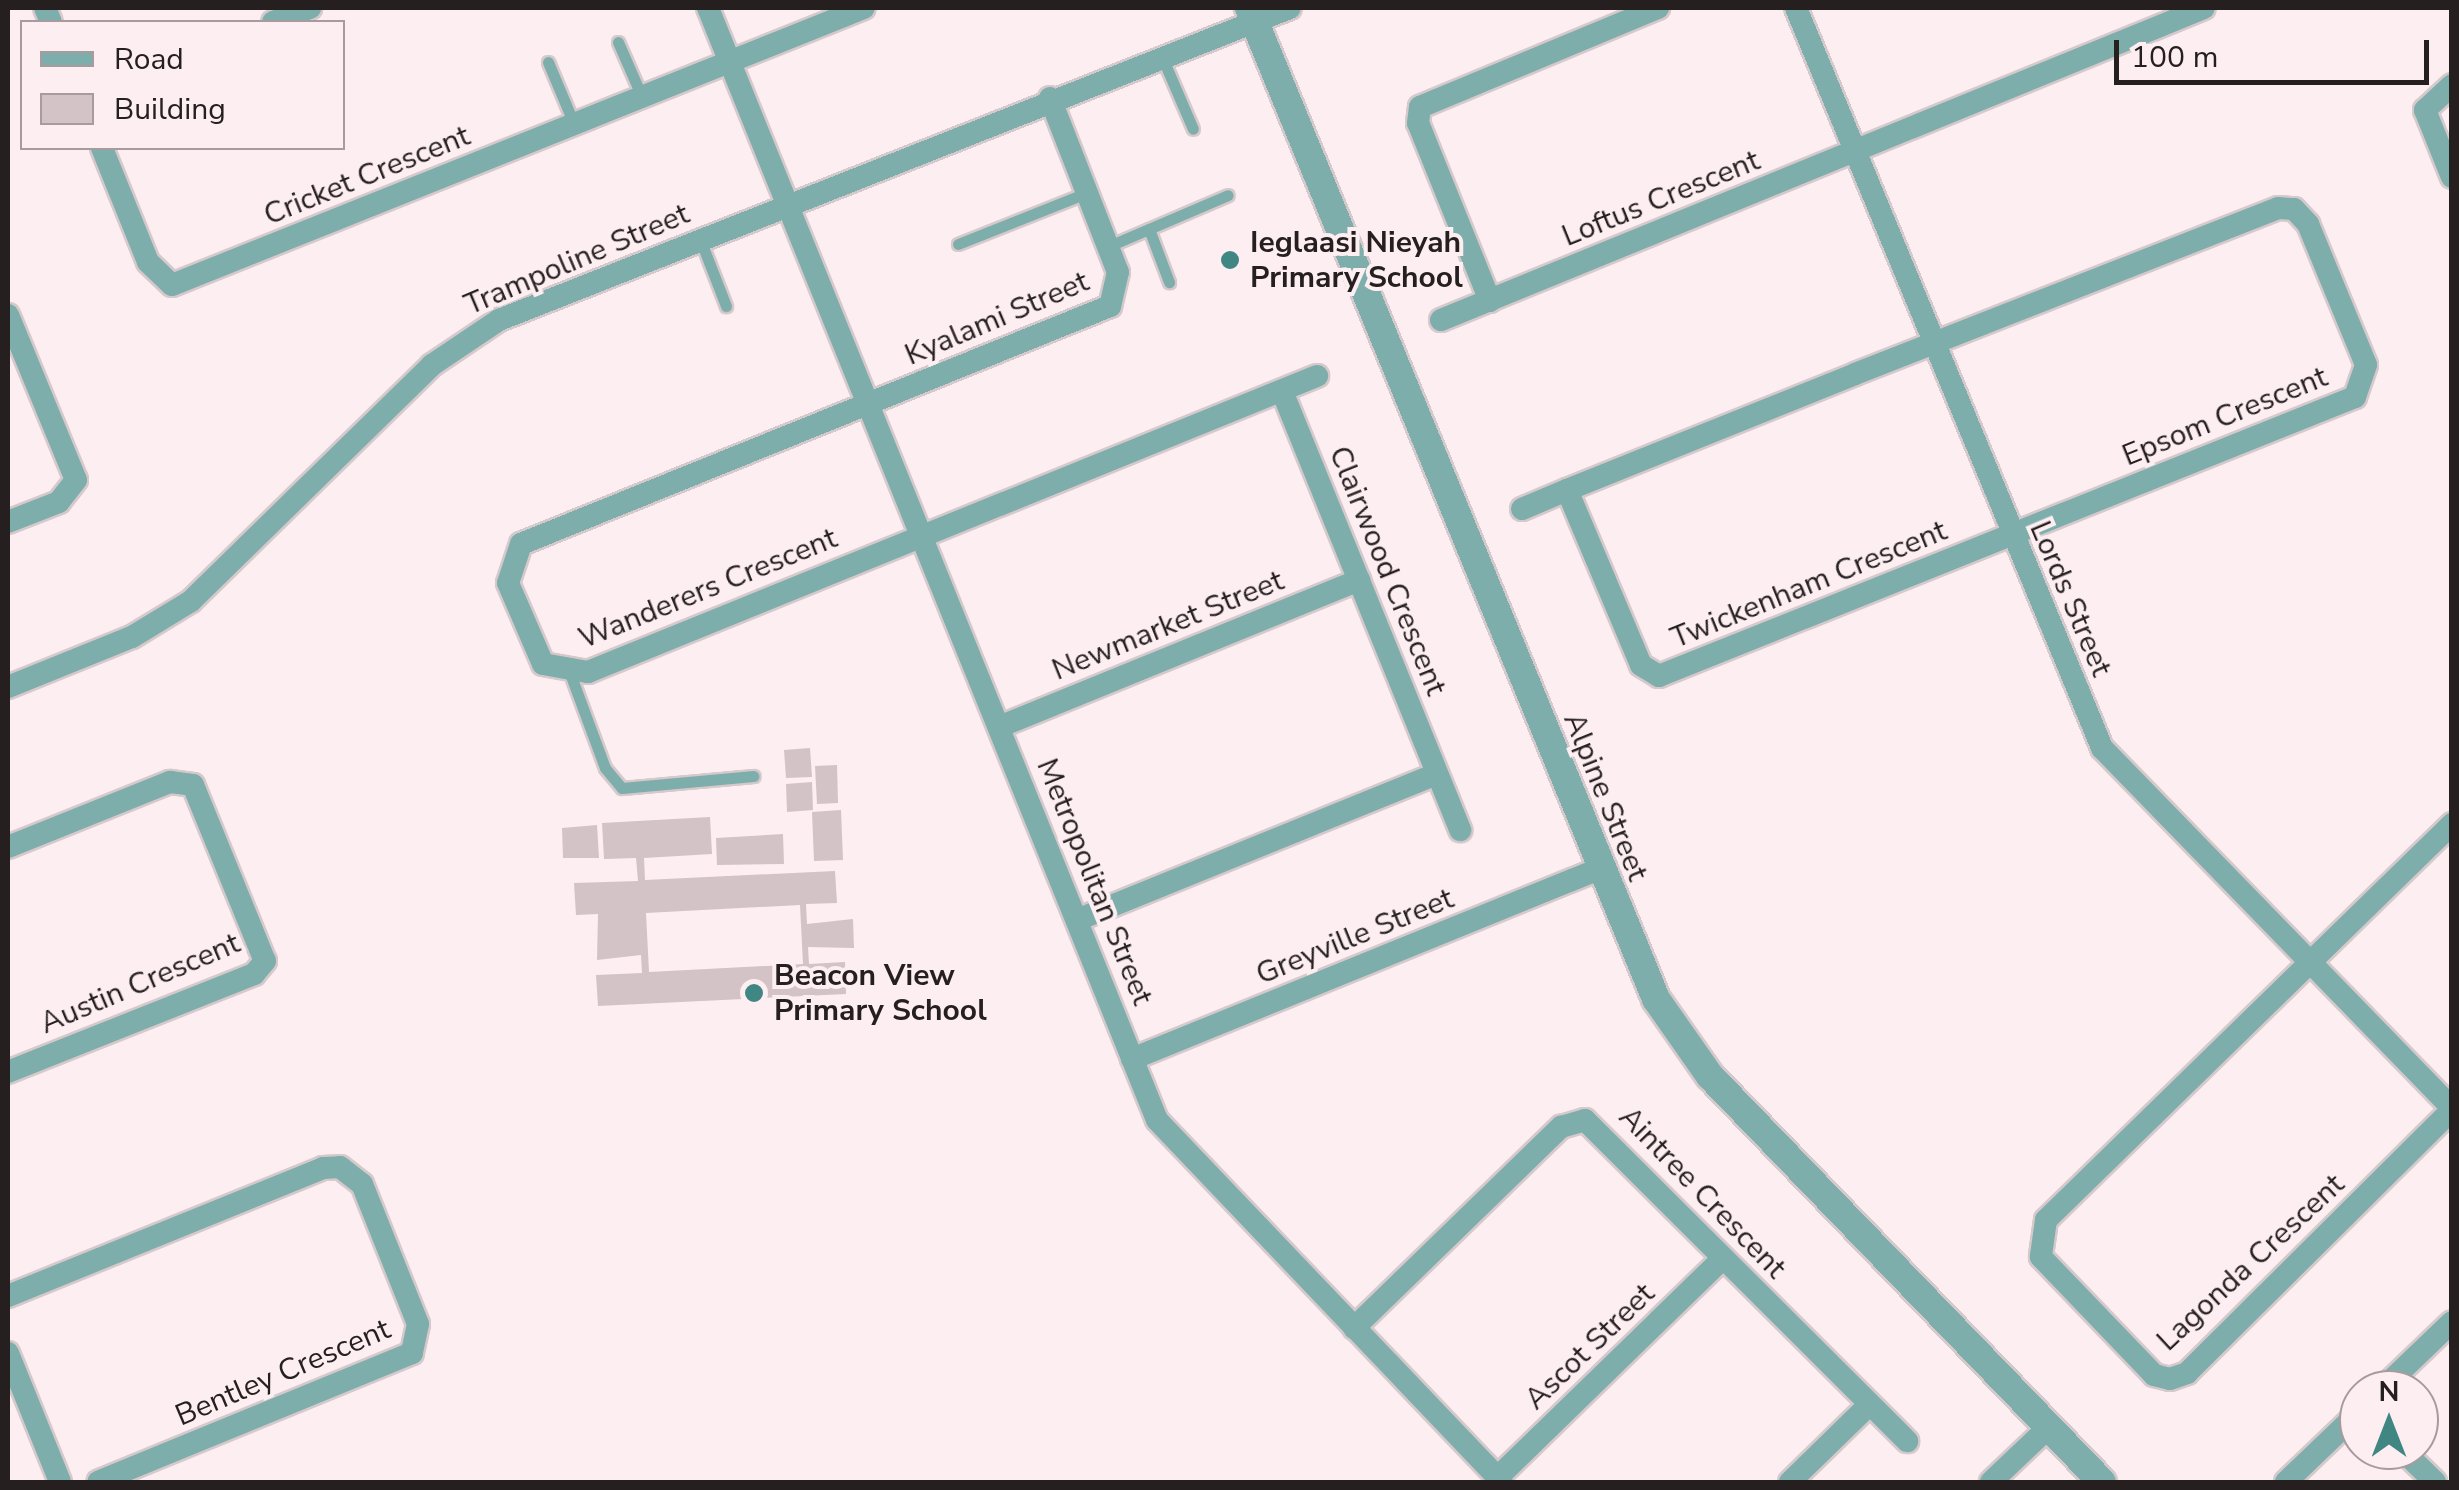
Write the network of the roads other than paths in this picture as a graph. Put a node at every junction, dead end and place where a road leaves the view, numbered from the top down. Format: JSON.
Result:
{"nodes":[{"id":1,"x":310,"y":8,"type":"edge"},
{"id":2,"x":708,"y":8,"type":"edge"},
{"id":3,"x":864,"y":8,"type":"edge"},
{"id":4,"x":1290,"y":8,"type":"edge"},
{"id":5,"x":1658,"y":8,"type":"edge"},
{"id":6,"x":1796,"y":8,"type":"edge"},
{"id":7,"x":2204,"y":8,"type":"edge"},
{"id":8,"x":1251,"y":13,"type":"edge"},
{"id":9,"x":278,"y":20,"type":"edge"},
{"id":10,"x":618,"y":42,"type":"dead end"},
{"id":11,"x":1160,"y":53,"type":"junction"},
{"id":12,"x":548,"y":62,"type":"dead end"},
{"id":13,"x":730,"y":62,"type":"junction"},
{"id":14,"x":2452,"y":85,"type":"edge"},
{"id":15,"x":642,"y":97,"type":"junction"},
{"id":16,"x":1050,"y":98,"type":"junction"},
{"id":17,"x":574,"y":124,"type":"junction"},
{"id":18,"x":1193,"y":129,"type":"dead end"},
{"id":19,"x":103,"y":150,"type":"edge"},
{"id":20,"x":1854,"y":152,"type":"junction"},
{"id":21,"x":2452,"y":176,"type":"edge"},
{"id":22,"x":1089,"y":192,"type":"junction"},
{"id":23,"x":1228,"y":195,"type":"dead end"},
{"id":24,"x":786,"y":204,"type":"junction"},
{"id":25,"x":1149,"y":229,"type":"junction"},
{"id":26,"x":700,"y":239,"type":"junction"},
{"id":27,"x":958,"y":244,"type":"dead end"},
{"id":28,"x":1109,"y":246,"type":"junction"},
{"id":29,"x":1169,"y":282,"type":"dead end"},
{"id":30,"x":1490,"y":301,"type":"junction"},
{"id":31,"x":726,"y":306,"type":"dead end"},
{"id":32,"x":8,"y":315,"type":"edge"},
{"id":33,"x":1442,"y":320,"type":"dead end"},
{"id":34,"x":1933,"y":345,"type":"junction"},
{"id":35,"x":1317,"y":376,"type":"dead end"},
{"id":36,"x":1282,"y":390,"type":"junction"},
{"id":37,"x":869,"y":406,"type":"junction"},
{"id":38,"x":1568,"y":490,"type":"junction"},
{"id":39,"x":1522,"y":509,"type":"dead end"},
{"id":40,"x":8,"y":522,"type":"edge"},
{"id":41,"x":921,"y":534,"type":"junction"},
{"id":42,"x":2011,"y":536,"type":"junction"},
{"id":43,"x":1359,"y":580,"type":"junction"},
{"id":44,"x":572,"y":676,"type":"junction"},
{"id":45,"x":8,"y":687,"type":"edge"},
{"id":46,"x":999,"y":727,"type":"junction"},
{"id":47,"x":1437,"y":774,"type":"junction"},
{"id":48,"x":753,"y":776,"type":"dead end"},
{"id":49,"x":2452,"y":824,"type":"edge"},
{"id":50,"x":1460,"y":830,"type":"dead end"},
{"id":51,"x":8,"y":847,"type":"edge"},
{"id":52,"x":1599,"y":869,"type":"junction"},
{"id":53,"x":1077,"y":920,"type":"junction"},
{"id":54,"x":2312,"y":960,"type":"junction"},
{"id":55,"x":1132,"y":1059,"type":"junction"},
{"id":56,"x":8,"y":1072,"type":"edge"},
{"id":57,"x":2452,"y":1109,"type":"edge"},
{"id":58,"x":1724,"y":1258,"type":"junction"},
{"id":59,"x":8,"y":1296,"type":"edge"},
{"id":60,"x":2452,"y":1322,"type":"edge"},
{"id":61,"x":1354,"y":1328,"type":"junction"},
{"id":62,"x":8,"y":1353,"type":"edge"},
{"id":63,"x":2402,"y":1370,"type":"edge"},
{"id":64,"x":1868,"y":1406,"type":"junction"},
{"id":65,"x":2048,"y":1428,"type":"junction"},
{"id":66,"x":2339,"y":1431,"type":"edge"},
{"id":67,"x":1908,"y":1441,"type":"dead end"},
{"id":68,"x":1500,"y":1480,"type":"edge"},
{"id":69,"x":60,"y":1482,"type":"edge"},
{"id":70,"x":98,"y":1482,"type":"edge"},
{"id":71,"x":1790,"y":1482,"type":"edge"},
{"id":72,"x":1991,"y":1482,"type":"edge"},
{"id":73,"x":2102,"y":1482,"type":"edge"},
{"id":74,"x":2286,"y":1482,"type":"edge"}],
"edges":[{"from":1,"to":9,"type":"street"},
{"from":2,"to":13,"type":"street","name":"Metropolitan Street"},
{"from":3,"to":13,"type":"street","name":"Cricket Crescent"},
{"from":4,"to":8,"type":"street","name":"Trampoline Street"},
{"from":5,"to":30,"type":"street"},
{"from":6,"to":20,"type":"street","name":"Lords Street"},
{"from":7,"to":20,"type":"street","name":"Loftus Crescent"},
{"from":8,"to":11,"type":"street","name":"Trampoline Street"},
{"from":8,"to":52,"type":"street","name":"Alpine Street"},
{"from":10,"to":15,"type":"lane"},
{"from":11,"to":16,"type":"street","name":"Trampoline Street"},
{"from":11,"to":18,"type":"lane"},
{"from":12,"to":17,"type":"lane"},
{"from":13,"to":15,"type":"street","name":"Cricket Crescent"},
{"from":13,"to":24,"type":"street","name":"Metropolitan Street"},
{"from":14,"to":21,"type":"street"},
{"from":15,"to":17,"type":"street","name":"Cricket Crescent"},
{"from":16,"to":22,"type":"street","name":"Kyalami Street"},
{"from":16,"to":24,"type":"street","name":"Trampoline Street"},
{"from":17,"to":19,"type":"street","name":"Cricket Crescent"},
{"from":20,"to":30,"type":"street","name":"Loftus Crescent"},
{"from":20,"to":34,"type":"street","name":"Lords Street"},
{"from":22,"to":27,"type":"lane"},
{"from":22,"to":28,"type":"street","name":"Kyalami Street"},
{"from":23,"to":25,"type":"lane"},
{"from":24,"to":26,"type":"street","name":"Trampoline Street"},
{"from":24,"to":37,"type":"street","name":"Metropolitan Street"},
{"from":25,"to":28,"type":"lane"},
{"from":25,"to":29,"type":"lane"},
{"from":26,"to":31,"type":"lane"},
{"from":26,"to":45,"type":"street","name":"Trampoline Street"},
{"from":28,"to":37,"type":"street","name":"Kyalami Street"},
{"from":30,"to":33,"type":"street","name":"Loftus Crescent"},
{"from":32,"to":40,"type":"street"},
{"from":34,"to":38,"type":"street"},
{"from":34,"to":42,"type":"street","name":"Lords Street"},
{"from":34,"to":42,"type":"street","name":"Epsom Crescent"},
{"from":35,"to":36,"type":"street"},
{"from":36,"to":41,"type":"street"},
{"from":36,"to":43,"type":"street","name":"Clairwood Crescent"},
{"from":37,"to":41,"type":"street","name":"Metropolitan Street"},
{"from":37,"to":44,"type":"street","name":"Wanderers Crescent"},
{"from":38,"to":39,"type":"street"},
{"from":38,"to":42,"type":"street","name":"Twickenham Crescent"},
{"from":41,"to":44,"type":"street","name":"Wanderers Crescent"},
{"from":41,"to":46,"type":"street","name":"Metropolitan Street"},
{"from":42,"to":54,"type":"street","name":"Lords Street"},
{"from":43,"to":46,"type":"street","name":"Newmarket Street"},
{"from":43,"to":47,"type":"street","name":"Clairwood Crescent"},
{"from":44,"to":48,"type":"lane"},
{"from":46,"to":53,"type":"street","name":"Metropolitan Street"},
{"from":47,"to":50,"type":"street","name":"Clairwood Crescent"},
{"from":47,"to":53,"type":"street"},
{"from":49,"to":54,"type":"street"},
{"from":51,"to":56,"type":"street","name":"Austin Crescent"},
{"from":52,"to":55,"type":"street","name":"Greyville Street"},
{"from":52,"to":65,"type":"street","name":"Alpine Street"},
{"from":53,"to":55,"type":"street","name":"Metropolitan Street"},
{"from":54,"to":57,"type":"street","name":"Lords Street"},
{"from":54,"to":57,"type":"street","name":"Lagonda Crescent"},
{"from":55,"to":61,"type":"street","name":"Metropolitan Street"},
{"from":58,"to":61,"type":"street","name":"Aintree Crescent"},
{"from":58,"to":64,"type":"street","name":"Aintree Crescent"},
{"from":58,"to":68,"type":"street","name":"Ascot Street"},
{"from":59,"to":70,"type":"street","name":"Bentley Crescent"},
{"from":60,"to":63,"type":"street"},
{"from":61,"to":68,"type":"street","name":"Metropolitan Street"},
{"from":62,"to":69,"type":"street"},
{"from":64,"to":67,"type":"street","name":"Aintree Crescent"},
{"from":64,"to":71,"type":"street"},
{"from":65,"to":72,"type":"street"},
{"from":65,"to":73,"type":"street","name":"Alpine Street"},
{"from":66,"to":74,"type":"street"}]}
